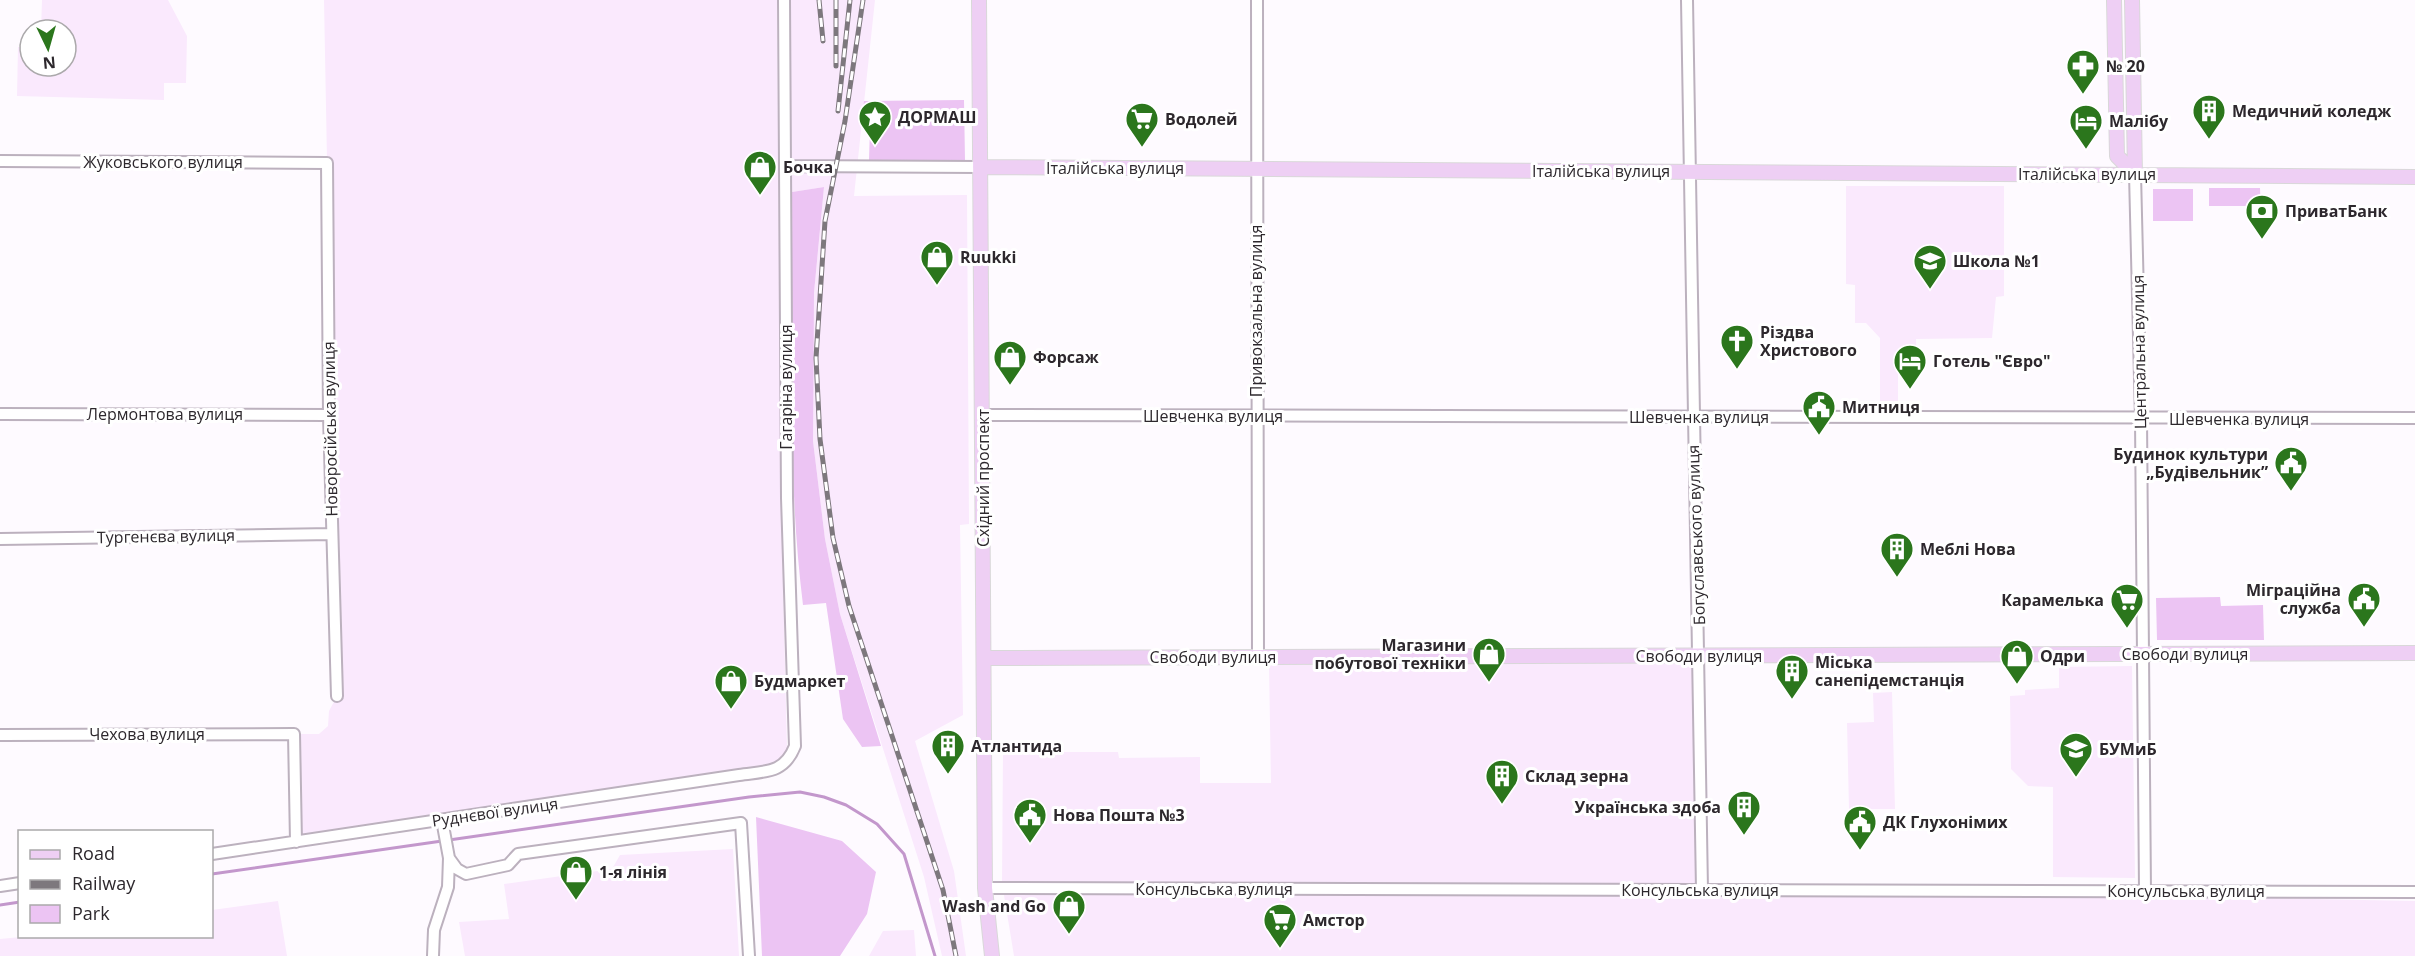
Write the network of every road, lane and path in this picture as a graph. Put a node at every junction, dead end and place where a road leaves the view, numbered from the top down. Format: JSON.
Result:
{"nodes":[{"id":1,"x":783,"y":0,"type":"edge"},
{"id":2,"x":979,"y":0,"type":"edge"},
{"id":3,"x":1257,"y":0,"type":"edge"},
{"id":4,"x":1687,"y":0,"type":"edge"},
{"id":5,"x":2114,"y":0,"type":"edge"},
{"id":6,"x":2132,"y":0,"type":"edge"},
{"id":7,"x":0,"y":161,"type":"edge"},
{"id":8,"x":327,"y":163,"type":"joint"},
{"id":9,"x":786,"y":166,"type":"junction"},
{"id":10,"x":980,"y":167,"type":"junction"},
{"id":11,"x":1256,"y":169,"type":"junction"},
{"id":12,"x":1691,"y":172,"type":"junction"},
{"id":13,"x":2135,"y":174,"type":"junction"},
{"id":14,"x":2415,"y":177,"type":"edge"},
{"id":15,"x":0,"y":414,"type":"edge"},
{"id":16,"x":329,"y":415,"type":"junction"},
{"id":17,"x":983,"y":415,"type":"junction"},
{"id":18,"x":1257,"y":416,"type":"junction"},
{"id":19,"x":1692,"y":417,"type":"junction"},
{"id":20,"x":2415,"y":418,"type":"edge"},
{"id":21,"x":2141,"y":419,"type":"junction"},
{"id":22,"x":332,"y":534,"type":"junction"},
{"id":23,"x":0,"y":539,"type":"edge"},
{"id":24,"x":2143,"y":653,"type":"junction"},
{"id":25,"x":2415,"y":653,"type":"edge"},
{"id":26,"x":1699,"y":656,"type":"junction"},
{"id":27,"x":1258,"y":657,"type":"junction"},
{"id":28,"x":984,"y":658,"type":"junction"},
{"id":29,"x":337,"y":696,"type":"dead end"},
{"id":30,"x":0,"y":735,"type":"edge"},
{"id":31,"x":778,"y":768,"type":"joint"},
{"id":32,"x":442,"y":820,"type":"junction"},
{"id":33,"x":296,"y":842,"type":"junction"},
{"id":34,"x":213,"y":854,"type":"edge"},
{"id":35,"x":449,"y":858,"type":"junction"},
{"id":36,"x":18,"y":883,"type":"edge"},
{"id":37,"x":0,"y":886,"type":"edge"},
{"id":38,"x":986,"y":888,"type":"junction"},
{"id":39,"x":1702,"y":890,"type":"junction"},
{"id":40,"x":2145,"y":891,"type":"junction"},
{"id":41,"x":2415,"y":892,"type":"edge"},
{"id":42,"x":433,"y":956,"type":"edge"},
{"id":43,"x":749,"y":956,"type":"edge"},
{"id":44,"x":992,"y":956,"type":"edge"}],
"edges":[{"from":1,"to":9,"type":"street","name":"Гагаріна вулиця"},
{"from":2,"to":10,"type":"main road","name":"Східний проспект"},
{"from":3,"to":11,"type":"street","name":"Привокзальна вулиця"},
{"from":4,"to":12,"type":"street","name":"Богуславського вулиця"},
{"from":5,"to":13,"type":"main road"},
{"from":6,"to":13,"type":"main road","name":"Центральна вулиця"},
{"from":7,"to":8,"type":"street","name":"Жуковського вулиця"},
{"from":8,"to":16,"type":"street","name":"Новоросійська вулиця"},
{"from":9,"to":10,"type":"street","name":"Італійська вулиця"},
{"from":9,"to":31,"type":"street","name":"Гагаріна вулиця"},
{"from":10,"to":11,"type":"main road","name":"Італійська вулиця"},
{"from":10,"to":17,"type":"main road","name":"Східний проспект"},
{"from":11,"to":12,"type":"main road","name":"Італійська вулиця"},
{"from":11,"to":18,"type":"street","name":"Привокзальна вулиця"},
{"from":12,"to":13,"type":"main road","name":"Італійська вулиця"},
{"from":12,"to":19,"type":"street","name":"Богуславського вулиця"},
{"from":13,"to":14,"type":"main road","name":"Італійська вулиця"},
{"from":13,"to":21,"type":"street","name":"Центральна вулиця"},
{"from":15,"to":16,"type":"street","name":"Лермонтова вулиця"},
{"from":16,"to":22,"type":"street","name":"Новоросійська вулиця"},
{"from":17,"to":18,"type":"street","name":"Шевченка вулиця"},
{"from":17,"to":28,"type":"main road","name":"Східний проспект"},
{"from":18,"to":19,"type":"street","name":"Шевченка вулиця"},
{"from":18,"to":27,"type":"street","name":"Привокзальна вулиця"},
{"from":19,"to":21,"type":"street","name":"Шевченка вулиця"},
{"from":19,"to":26,"type":"street","name":"Богуславського вулиця"},
{"from":20,"to":21,"type":"street","name":"Шевченка вулиця"},
{"from":21,"to":24,"type":"street","name":"Центральна вулиця"},
{"from":22,"to":23,"type":"street","name":"Тургенєва вулиця"},
{"from":22,"to":29,"type":"street","name":"Новоросійська вулиця"},
{"from":24,"to":25,"type":"main road","name":"Свободи вулиця"},
{"from":24,"to":26,"type":"main road","name":"Свободи вулиця"},
{"from":24,"to":40,"type":"street","name":"Центральна вулиця"},
{"from":26,"to":27,"type":"main road","name":"Свободи вулиця"},
{"from":26,"to":39,"type":"street","name":"Богуславського вулиця"},
{"from":27,"to":28,"type":"main road","name":"Свободи вулиця"},
{"from":28,"to":38,"type":"main road","name":"Східний проспект"},
{"from":30,"to":33,"type":"street","name":"Чехова вулиця"},
{"from":31,"to":32,"type":"street","name":"Руднєвої вулиця"},
{"from":32,"to":33,"type":"street","name":"Руднєвої вулиця"},
{"from":32,"to":35,"type":"street"},
{"from":33,"to":34,"type":"street","name":"Руднєвої вулиця"},
{"from":35,"to":42,"type":"street"},
{"from":35,"to":43,"type":"street"},
{"from":36,"to":37,"type":"street"},
{"from":38,"to":39,"type":"street","name":"Консульська вулиця"},
{"from":38,"to":44,"type":"main road","name":"Східний проспект"},
{"from":39,"to":40,"type":"street","name":"Консульська вулиця"},
{"from":40,"to":41,"type":"street","name":"Консульська вулиця"}]}
